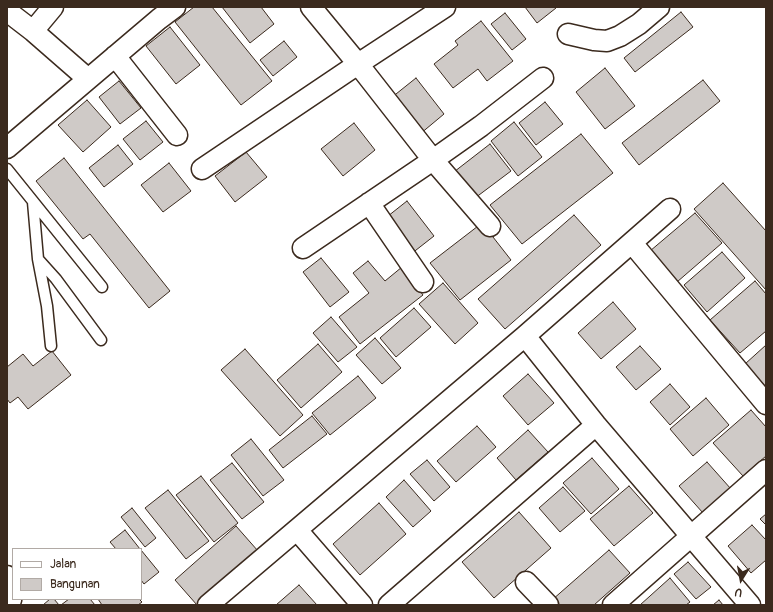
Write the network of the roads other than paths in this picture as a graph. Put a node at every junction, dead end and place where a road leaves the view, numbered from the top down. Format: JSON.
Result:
{"nodes":[{"id":1,"x":53,"y":7,"type":"edge"},
{"id":2,"x":175,"y":7,"type":"edge"},
{"id":3,"x":312,"y":7,"type":"edge"},
{"id":4,"x":444,"y":7,"type":"edge"},
{"id":5,"x":659,"y":7,"type":"edge"},
{"id":6,"x":7,"y":11,"type":"edge"},
{"id":7,"x":33,"y":31,"type":"junction"},
{"id":8,"x":568,"y":34,"type":"dead end"},
{"id":9,"x":115,"y":56,"type":"junction"},
{"id":10,"x":358,"y":64,"type":"junction"},
{"id":11,"x":543,"y":78,"type":"dead end"},
{"id":12,"x":88,"y":79,"type":"junction"},
{"id":13,"x":177,"y":135,"type":"dead end"},
{"id":14,"x":9,"y":143,"type":"edge"},
{"id":15,"x":433,"y":160,"type":"junction"},
{"id":16,"x":7,"y":168,"type":"edge"},
{"id":17,"x":202,"y":169,"type":"dead end"},
{"id":18,"x":33,"y":202,"type":"junction"},
{"id":19,"x":369,"y":203,"type":"junction"},
{"id":20,"x":670,"y":209,"type":"dead end"},
{"id":21,"x":490,"y":226,"type":"dead end"},
{"id":22,"x":632,"y":243,"type":"junction"},
{"id":23,"x":303,"y":248,"type":"dead end"},
{"id":24,"x":38,"y":259,"type":"junction"},
{"id":25,"x":423,"y":282,"type":"dead end"},
{"id":26,"x":102,"y":287,"type":"dead end"},
{"id":27,"x":525,"y":336,"type":"junction"},
{"id":28,"x":101,"y":340,"type":"dead end"},
{"id":29,"x":51,"y":346,"type":"dead end"},
{"id":30,"x":766,"y":404,"type":"edge"},
{"id":31,"x":596,"y":425,"type":"junction"},
{"id":32,"x":766,"y":470,"type":"edge"},
{"id":33,"x":297,"y":530,"type":"junction"},
{"id":34,"x":691,"y":536,"type":"junction"},
{"id":35,"x":7,"y":576,"type":"edge"},
{"id":36,"x":526,"y":582,"type":"dead end"},
{"id":37,"x":7,"y":604,"type":"edge"},
{"id":38,"x":208,"y":605,"type":"edge"},
{"id":39,"x":362,"y":605,"type":"edge"},
{"id":40,"x":389,"y":605,"type":"edge"},
{"id":41,"x":548,"y":605,"type":"edge"},
{"id":42,"x":613,"y":605,"type":"edge"},
{"id":43,"x":750,"y":605,"type":"edge"}],
"edges":[{"from":1,"to":7,"type":"street"},
{"from":2,"to":9,"type":"street"},
{"from":3,"to":10,"type":"street"},
{"from":4,"to":10,"type":"street"},
{"from":5,"to":8,"type":"street"},
{"from":6,"to":7,"type":"street"},
{"from":7,"to":12,"type":"street"},
{"from":9,"to":12,"type":"street"},
{"from":9,"to":13,"type":"street"},
{"from":10,"to":15,"type":"street"},
{"from":10,"to":17,"type":"street"},
{"from":11,"to":15,"type":"street"},
{"from":12,"to":14,"type":"street"},
{"from":15,"to":19,"type":"street"},
{"from":15,"to":21,"type":"street"},
{"from":16,"to":18,"type":"lane"},
{"from":18,"to":24,"type":"lane"},
{"from":18,"to":26,"type":"lane"},
{"from":19,"to":23,"type":"street"},
{"from":19,"to":25,"type":"street"},
{"from":20,"to":22,"type":"street"},
{"from":22,"to":27,"type":"street"},
{"from":22,"to":30,"type":"street"},
{"from":24,"to":28,"type":"lane"},
{"from":24,"to":29,"type":"lane"},
{"from":27,"to":31,"type":"street"},
{"from":27,"to":33,"type":"street"},
{"from":31,"to":34,"type":"street"},
{"from":31,"to":40,"type":"street"},
{"from":32,"to":34,"type":"street"},
{"from":33,"to":38,"type":"street"},
{"from":33,"to":39,"type":"street"},
{"from":34,"to":42,"type":"street"},
{"from":34,"to":43,"type":"street"},
{"from":35,"to":37,"type":"street"},
{"from":36,"to":41,"type":"street"}]}
